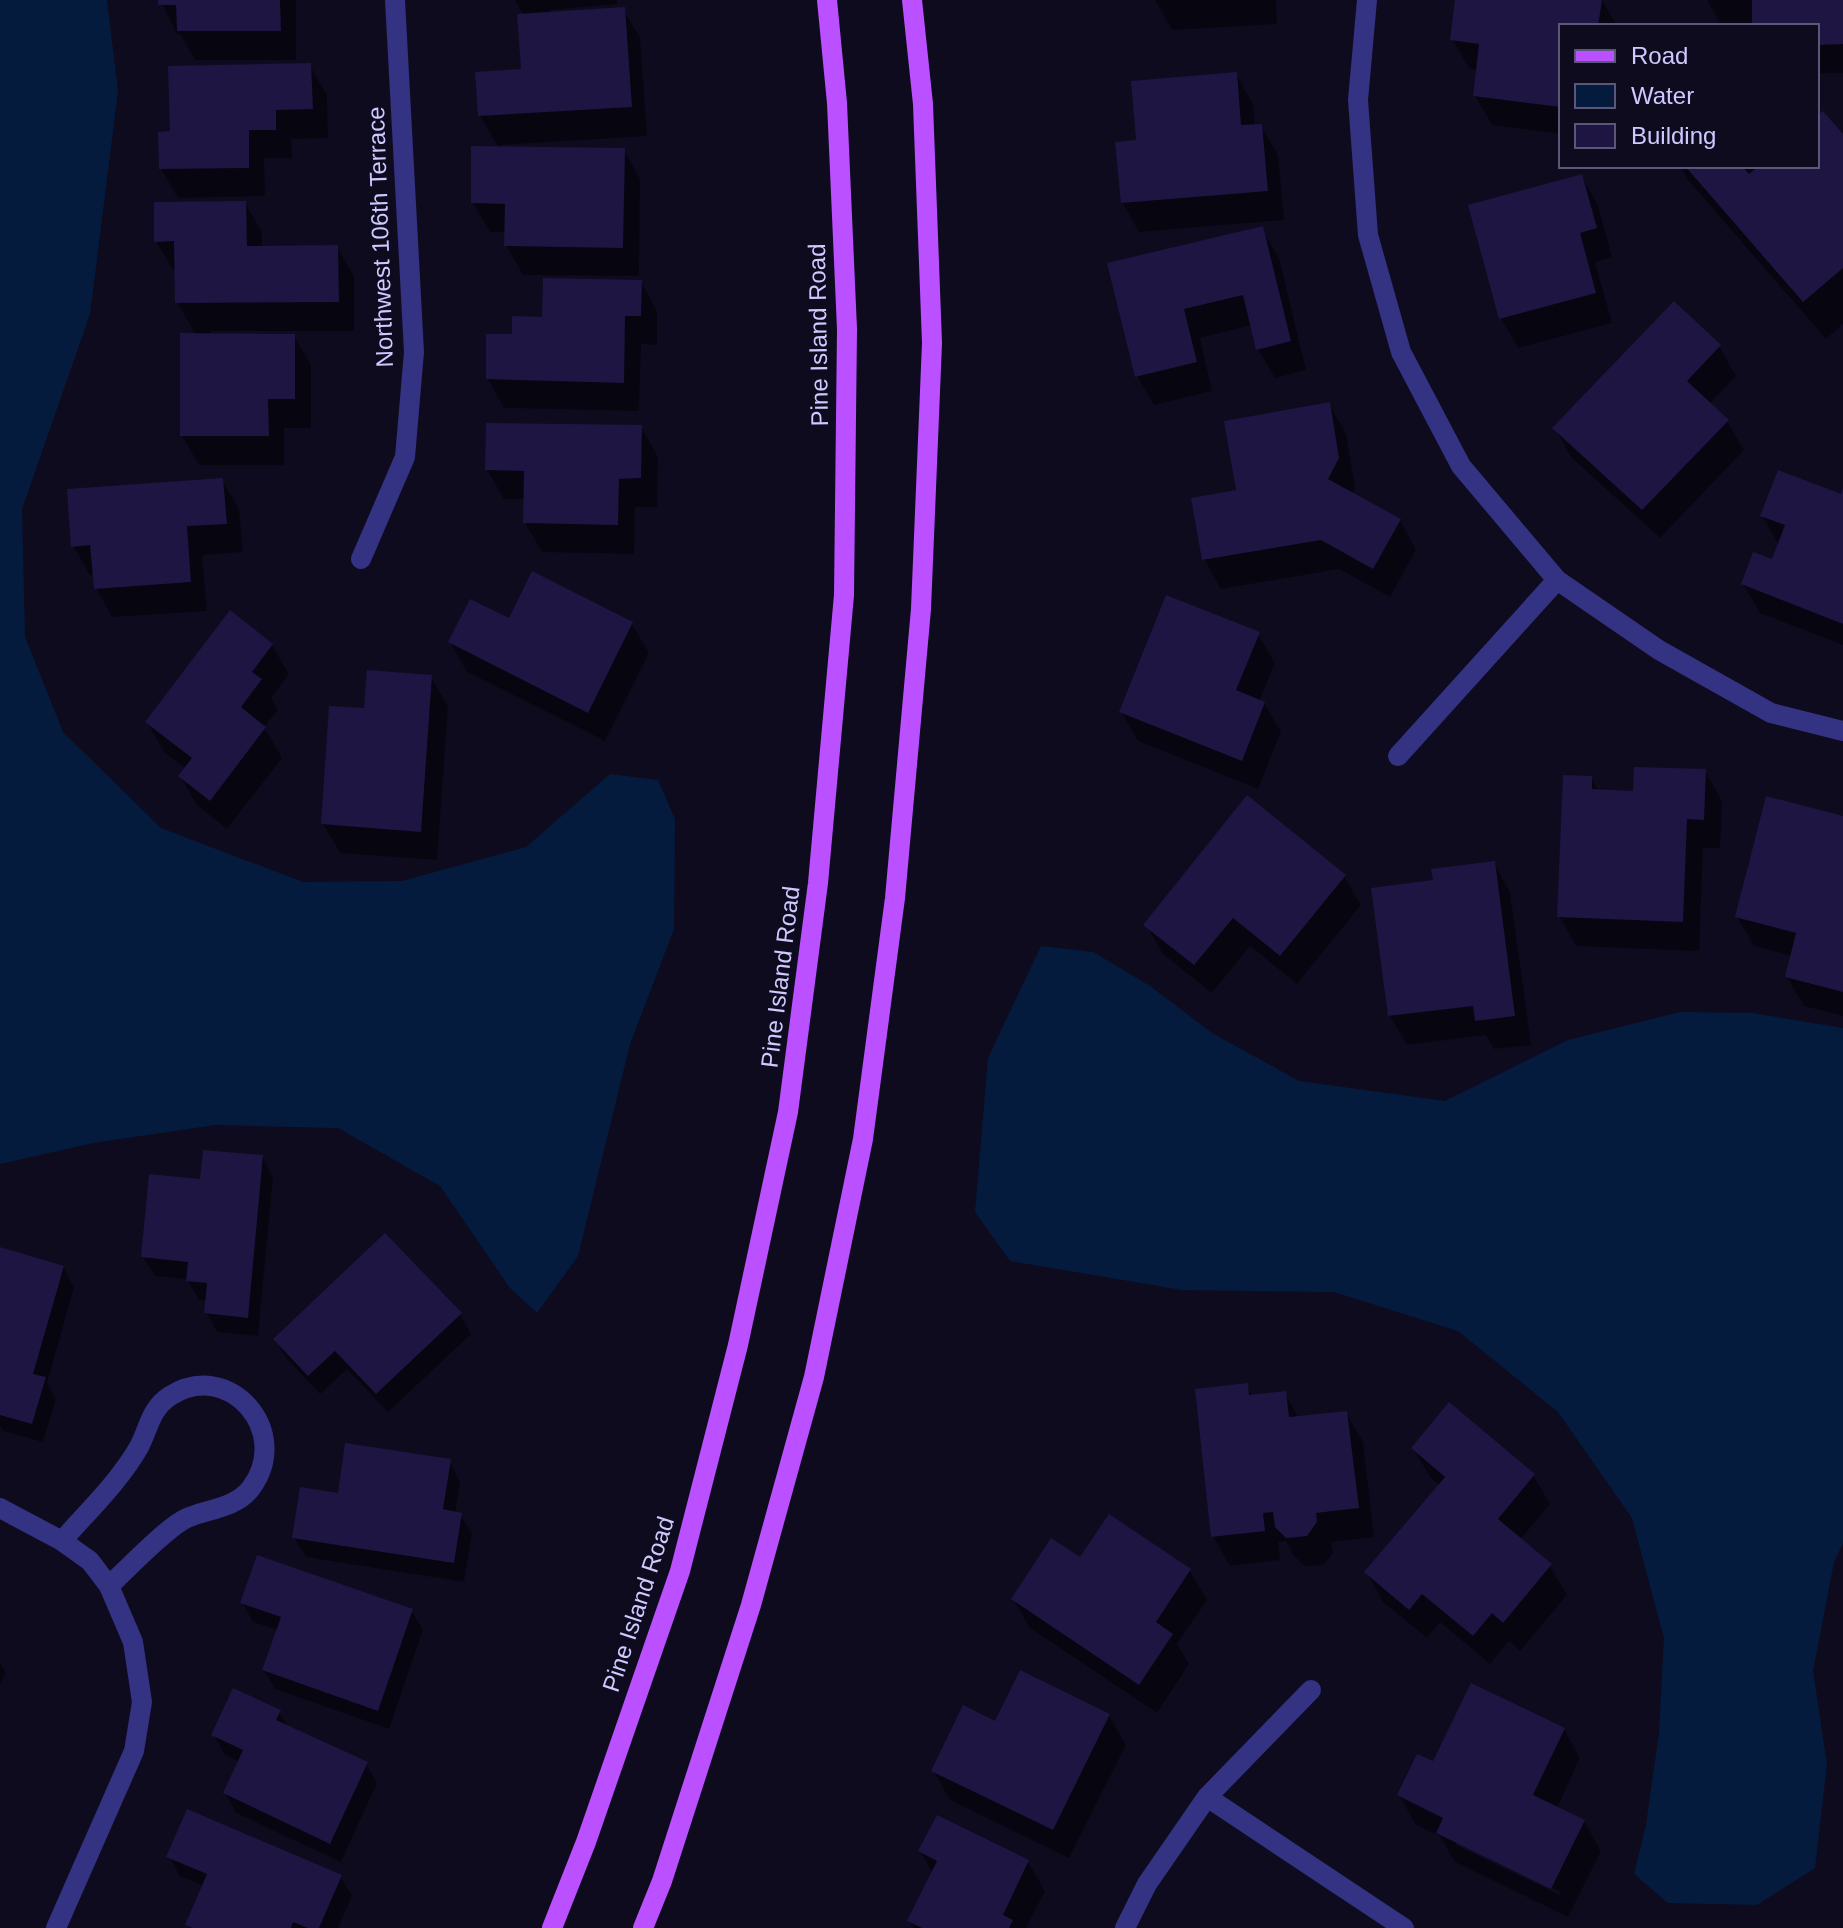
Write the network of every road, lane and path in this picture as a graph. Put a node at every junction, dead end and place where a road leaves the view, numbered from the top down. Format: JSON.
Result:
{"nodes":[{"id":1,"x":395,"y":0,"type":"edge"},
{"id":2,"x":827,"y":0,"type":"edge"},
{"id":3,"x":912,"y":0,"type":"edge"},
{"id":4,"x":1367,"y":0,"type":"edge"},
{"id":5,"x":361,"y":559,"type":"dead end"},
{"id":6,"x":1557,"y":580,"type":"junction"},
{"id":7,"x":1843,"y":731,"type":"edge"},
{"id":8,"x":1398,"y":756,"type":"dead end"},
{"id":9,"x":0,"y":1508,"type":"edge"},
{"id":10,"x":62,"y":1541,"type":"junction"},
{"id":11,"x":109,"y":1586,"type":"junction"},
{"id":12,"x":1311,"y":1690,"type":"dead end"},
{"id":13,"x":1207,"y":1797,"type":"junction"},
{"id":14,"x":56,"y":1928,"type":"edge"},
{"id":15,"x":552,"y":1928,"type":"edge"},
{"id":16,"x":643,"y":1928,"type":"edge"},
{"id":17,"x":1125,"y":1928,"type":"edge"},
{"id":18,"x":1404,"y":1928,"type":"edge"}],
"edges":[{"from":1,"to":5,"type":"street","name":"Northwest 106th Terrace"},
{"from":2,"to":15,"type":"main road","name":"Pine Island Road"},
{"from":3,"to":16,"type":"main road"},
{"from":4,"to":6,"type":"street"},
{"from":6,"to":7,"type":"street"},
{"from":6,"to":8,"type":"street"},
{"from":9,"to":10,"type":"street"},
{"from":10,"to":11,"type":"street"},
{"from":10,"to":11,"type":"street"},
{"from":11,"to":14,"type":"street"},
{"from":12,"to":13,"type":"street"},
{"from":13,"to":17,"type":"street"},
{"from":13,"to":18,"type":"street"}]}
